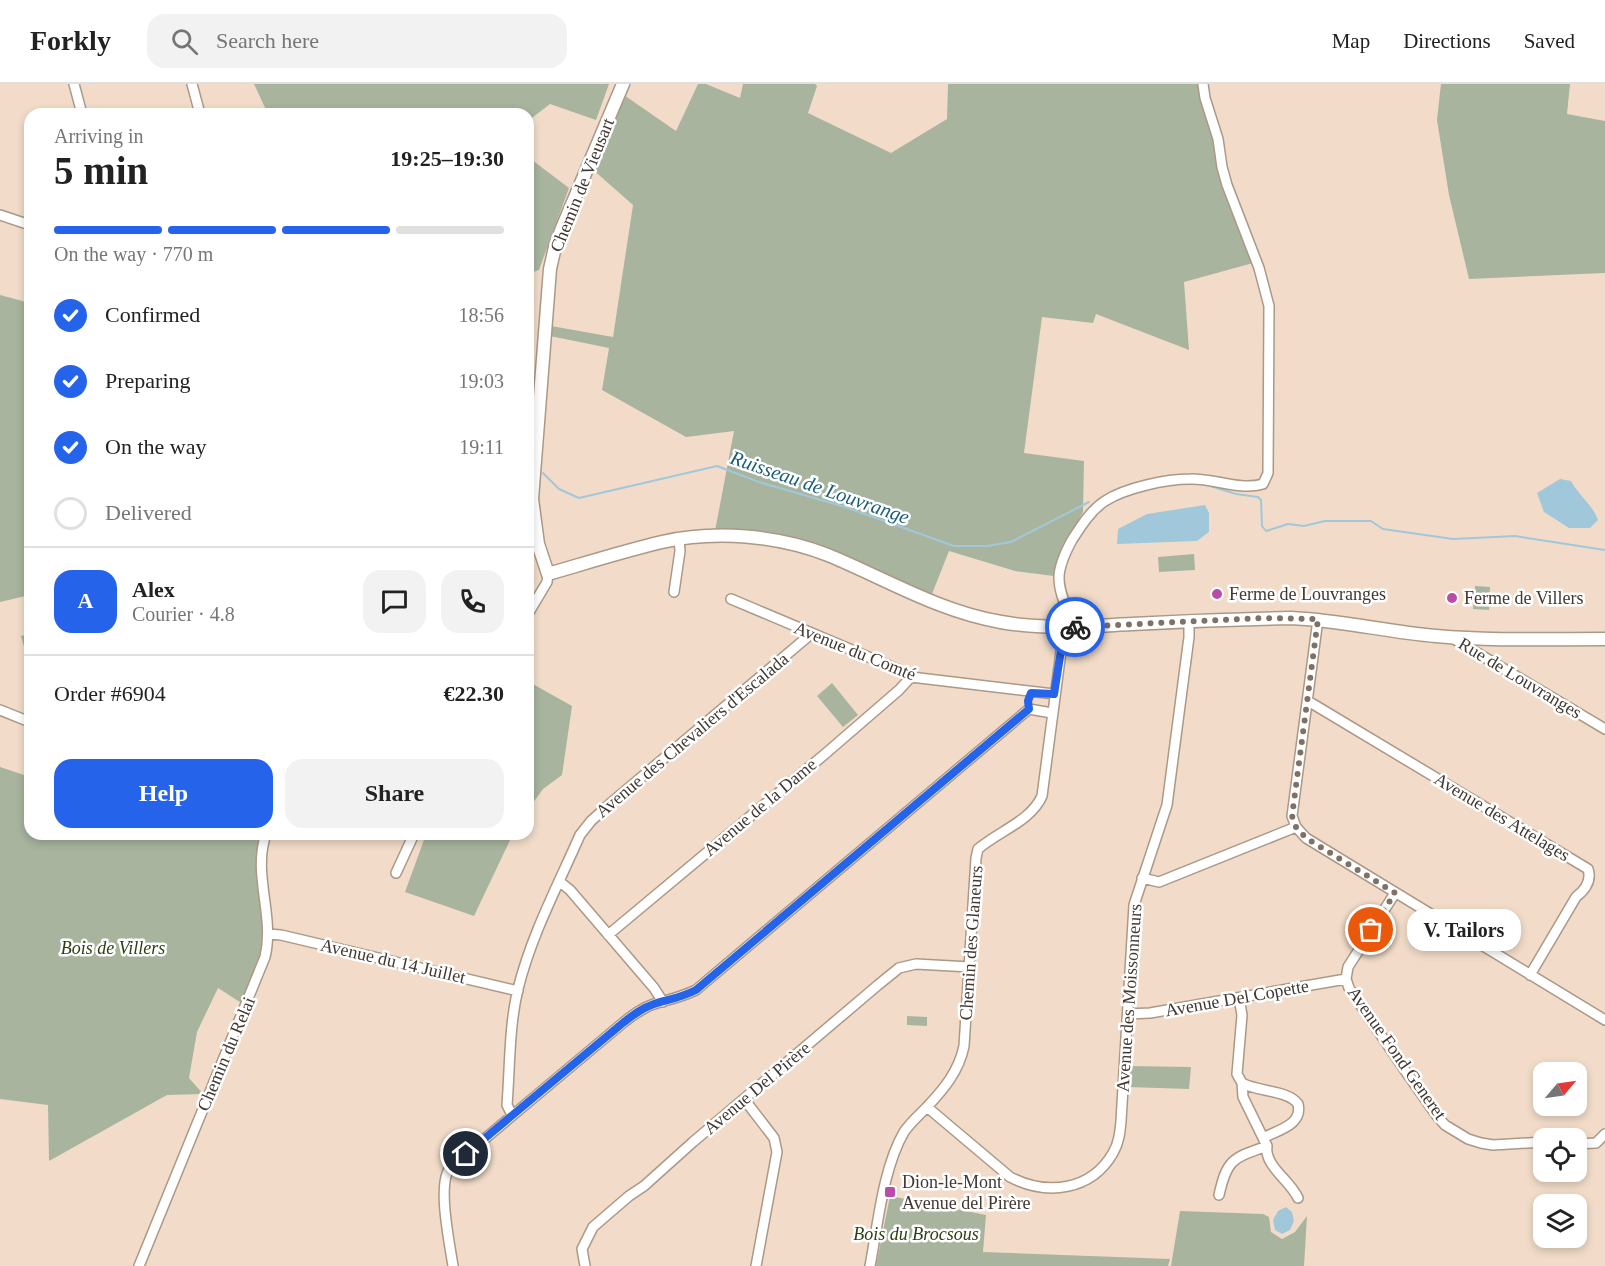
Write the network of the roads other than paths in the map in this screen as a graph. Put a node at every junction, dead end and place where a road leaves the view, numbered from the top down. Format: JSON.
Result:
{"nodes":[{"id":1,"x":74,"y":84,"type":"edge"},
{"id":2,"x":192,"y":84,"type":"edge"},
{"id":3,"x":622,"y":84,"type":"edge"},
{"id":4,"x":1203,"y":84,"type":"edge"},
{"id":5,"x":80,"y":108,"type":"edge"},
{"id":6,"x":198,"y":108,"type":"edge"},
{"id":7,"x":0,"y":215,"type":"edge"},
{"id":8,"x":24,"y":223,"type":"edge"},
{"id":9,"x":534,"y":479,"type":"edge"},
{"id":10,"x":679,"y":539,"type":"junction"},
{"id":11,"x":534,"y":547,"type":"edge"},
{"id":12,"x":548,"y":574,"type":"junction"},
{"id":13,"x":674,"y":592,"type":"dead end"},
{"id":14,"x":731,"y":599,"type":"dead end"},
{"id":15,"x":534,"y":604,"type":"edge"},
{"id":16,"x":1318,"y":619,"type":"junction"},
{"id":17,"x":1189,"y":621,"type":"junction"},
{"id":18,"x":1067,"y":627,"type":"junction"},
{"id":19,"x":811,"y":634,"type":"junction"},
{"id":20,"x":1452,"y":638,"type":"junction"},
{"id":21,"x":1605,"y":639,"type":"edge"},
{"id":22,"x":910,"y":677,"type":"junction"},
{"id":23,"x":1031,"y":693,"type":"junction"},
{"id":24,"x":1054,"y":694,"type":"junction"},
{"id":25,"x":1308,"y":701,"type":"junction"},
{"id":26,"x":1029,"y":709,"type":"junction"},
{"id":27,"x":0,"y":710,"type":"edge"},
{"id":28,"x":1052,"y":713,"type":"junction"},
{"id":29,"x":24,"y":720,"type":"edge"},
{"id":30,"x":1605,"y":729,"type":"edge"},
{"id":31,"x":1296,"y":827,"type":"junction"},
{"id":32,"x":265,"y":840,"type":"edge"},
{"id":33,"x":411,"y":840,"type":"edge"},
{"id":34,"x":396,"y":873,"type":"dead end"},
{"id":35,"x":1142,"y":878,"type":"junction"},
{"id":36,"x":560,"y":882,"type":"junction"},
{"id":37,"x":1395,"y":893,"type":"junction"},
{"id":38,"x":268,"y":934,"type":"junction"},
{"id":39,"x":608,"y":935,"type":"junction"},
{"id":40,"x":970,"y":967,"type":"junction"},
{"id":41,"x":1530,"y":975,"type":"junction"},
{"id":42,"x":1346,"y":979,"type":"junction"},
{"id":43,"x":518,"y":990,"type":"junction"},
{"id":44,"x":1239,"y":998,"type":"junction"},
{"id":45,"x":663,"y":1002,"type":"junction"},
{"id":46,"x":1128,"y":1014,"type":"junction"},
{"id":47,"x":1605,"y":1020,"type":"edge"},
{"id":48,"x":1242,"y":1083,"type":"junction"},
{"id":49,"x":744,"y":1100,"type":"junction"},
{"id":50,"x":927,"y":1107,"type":"junction"},
{"id":51,"x":512,"y":1115,"type":"junction"},
{"id":52,"x":1605,"y":1134,"type":"edge"},
{"id":53,"x":1265,"y":1142,"type":"junction"},
{"id":54,"x":1533,"y":1143,"type":"edge"},
{"id":55,"x":1587,"y":1143,"type":"edge"},
{"id":56,"x":1219,"y":1195,"type":"dead end"},
{"id":57,"x":1298,"y":1198,"type":"dead end"},
{"id":58,"x":139,"y":1266,"type":"edge"},
{"id":59,"x":453,"y":1266,"type":"edge"},
{"id":60,"x":585,"y":1266,"type":"edge"},
{"id":61,"x":756,"y":1266,"type":"edge"},
{"id":62,"x":870,"y":1266,"type":"edge"}],
"edges":[{"from":1,"to":5,"type":"street"},
{"from":2,"to":6,"type":"street"},
{"from":3,"to":9,"type":"street","name":"Chemin de Vieusart"},
{"from":4,"to":18,"type":"street"},
{"from":7,"to":8,"type":"street"},
{"from":10,"to":12,"type":"street","name":"Rue de Louvranges"},
{"from":10,"to":13,"type":"street"},
{"from":10,"to":18,"type":"street","name":"Rue de Louvranges"},
{"from":11,"to":12,"type":"street","name":"Chemin de Vieusart"},
{"from":12,"to":15,"type":"street"},
{"from":14,"to":19,"type":"street","name":"Avenue du Comté"},
{"from":16,"to":17,"type":"street","name":"Rue de Louvranges"},
{"from":16,"to":20,"type":"street","name":"Rue de Louvranges"},
{"from":16,"to":25,"type":"street"},
{"from":17,"to":18,"type":"street","name":"Rue de Louvranges"},
{"from":17,"to":35,"type":"street","name":"Avenue des Moissonneurs"},
{"from":18,"to":24,"type":"street","name":"Chemin des Glaneurs"},
{"from":19,"to":22,"type":"street","name":"Avenue du Comté"},
{"from":19,"to":36,"type":"street","name":"Avenue des Chevaliers d'Escalada"},
{"from":20,"to":21,"type":"street"},
{"from":20,"to":30,"type":"street","name":"Rue de Louvranges"},
{"from":22,"to":23,"type":"street","name":"Avenue du Comté"},
{"from":22,"to":39,"type":"street","name":"Avenue de la Dame"},
{"from":23,"to":24,"type":"street","name":"Avenue du Comté"},
{"from":23,"to":26,"type":"street"},
{"from":24,"to":28,"type":"street","name":"Chemin des Glaneurs"},
{"from":25,"to":31,"type":"street"},
{"from":25,"to":41,"type":"street","name":"Avenue des Attelages"},
{"from":26,"to":28,"type":"street"},
{"from":26,"to":45,"type":"street"},
{"from":27,"to":29,"type":"street"},
{"from":28,"to":40,"type":"street","name":"Chemin des Glaneurs"},
{"from":31,"to":35,"type":"street"},
{"from":31,"to":37,"type":"street"},
{"from":32,"to":38,"type":"street","name":"Chemin du Relai"},
{"from":33,"to":34,"type":"street"},
{"from":35,"to":46,"type":"street","name":"Avenue des Moissonneurs"},
{"from":36,"to":39,"type":"street"},
{"from":36,"to":43,"type":"street","name":"Avenue des Chevaliers d'Escalada"},
{"from":37,"to":41,"type":"street"},
{"from":37,"to":42,"type":"street","name":"Avenue Fond Generet"},
{"from":38,"to":43,"type":"street","name":"Avenue du 14 Juillet"},
{"from":38,"to":58,"type":"street","name":"Chemin du Relai"},
{"from":39,"to":45,"type":"street"},
{"from":40,"to":49,"type":"street","name":"Avenue Del Pirère"},
{"from":40,"to":50,"type":"street","name":"Chemin des Glaneurs"},
{"from":41,"to":47,"type":"street"},
{"from":42,"to":44,"type":"street","name":"Avenue Del Copette"},
{"from":42,"to":54,"type":"street","name":"Avenue Fond Generet"},
{"from":43,"to":51,"type":"street","name":"Avenue des Chevaliers d'Escalada"},
{"from":44,"to":46,"type":"street","name":"Avenue Del Copette"},
{"from":44,"to":48,"type":"street"},
{"from":45,"to":51,"type":"street"},
{"from":46,"to":50,"type":"street","name":"Avenue des Moissonneurs"},
{"from":48,"to":53,"type":"street"},
{"from":48,"to":53,"type":"street"},
{"from":49,"to":60,"type":"street","name":"Avenue Del Pirère"},
{"from":49,"to":61,"type":"street"},
{"from":50,"to":62,"type":"street","name":"Chemin des Glaneurs"},
{"from":51,"to":59,"type":"street"},
{"from":52,"to":55,"type":"street"},
{"from":53,"to":56,"type":"street"},
{"from":53,"to":57,"type":"street"}]}
